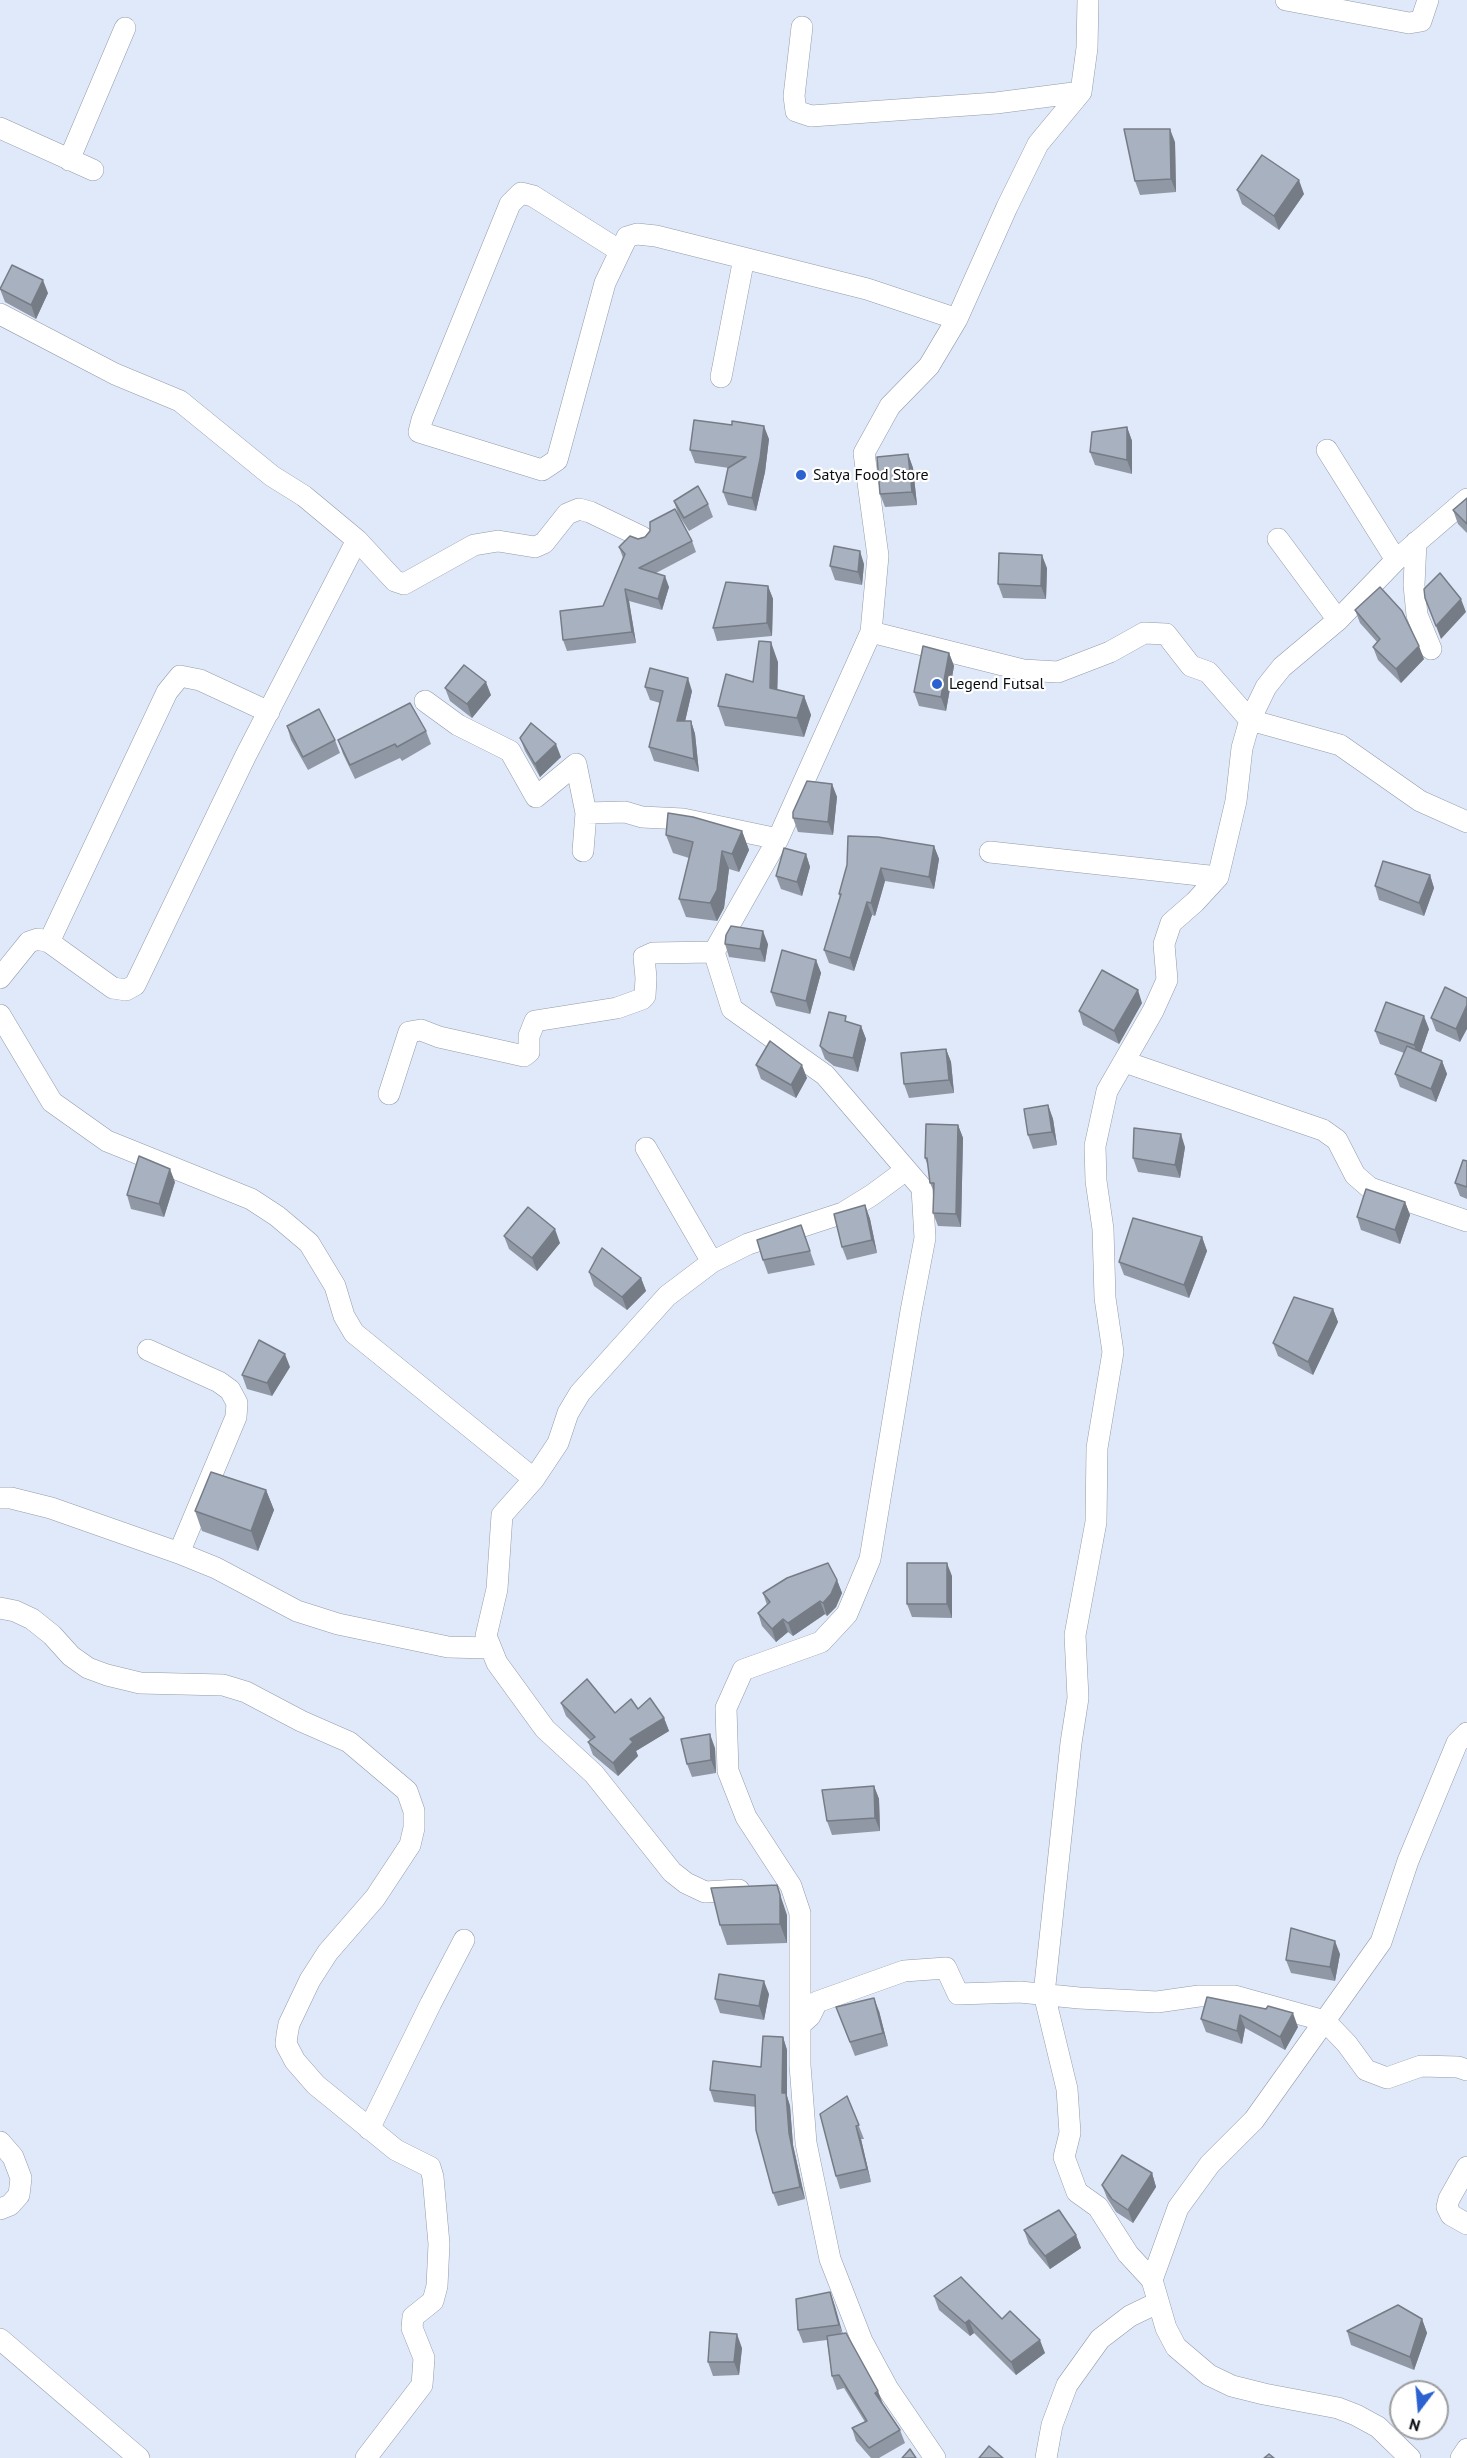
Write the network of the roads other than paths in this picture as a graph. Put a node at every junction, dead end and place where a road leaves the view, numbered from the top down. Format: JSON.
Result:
{"nodes":[{"id":1,"x":1088,"y":0,"type":"edge"},
{"id":2,"x":1286,"y":0,"type":"edge"},
{"id":3,"x":1428,"y":0,"type":"edge"},
{"id":4,"x":802,"y":27,"type":"dead end"},
{"id":5,"x":125,"y":28,"type":"dead end"},
{"id":6,"x":1081,"y":92,"type":"junction"},
{"id":7,"x":0,"y":128,"type":"edge"},
{"id":8,"x":69,"y":160,"type":"junction"},
{"id":9,"x":93,"y":171,"type":"dead end"},
{"id":10,"x":620,"y":251,"type":"junction"},
{"id":11,"x":744,"y":258,"type":"junction"},
{"id":12,"x":0,"y":314,"type":"edge"},
{"id":13,"x":957,"y":319,"type":"junction"},
{"id":14,"x":721,"y":377,"type":"dead end"},
{"id":15,"x":1327,"y":450,"type":"dead end"},
{"id":16,"x":1467,"y":499,"type":"edge"},
{"id":17,"x":642,"y":537,"type":"edge"},
{"id":18,"x":1278,"y":539,"type":"dead end"},
{"id":19,"x":357,"y":540,"type":"junction"},
{"id":20,"x":1416,"y":542,"type":"junction"},
{"id":21,"x":1396,"y":560,"type":"junction"},
{"id":22,"x":1338,"y":620,"type":"junction"},
{"id":23,"x":871,"y":632,"type":"junction"},
{"id":24,"x":1431,"y":649,"type":"dead end"},
{"id":25,"x":425,"y":702,"type":"dead end"},
{"id":26,"x":269,"y":712,"type":"junction"},
{"id":27,"x":1250,"y":720,"type":"junction"},
{"id":28,"x":586,"y":813,"type":"junction"},
{"id":29,"x":1467,"y":822,"type":"edge"},
{"id":30,"x":778,"y":838,"type":"junction"},
{"id":31,"x":583,"y":851,"type":"dead end"},
{"id":32,"x":990,"y":852,"type":"dead end"},
{"id":33,"x":1218,"y":877,"type":"junction"},
{"id":34,"x":49,"y":942,"type":"junction"},
{"id":35,"x":714,"y":952,"type":"junction"},
{"id":36,"x":0,"y":978,"type":"edge"},
{"id":37,"x":0,"y":1015,"type":"edge"},
{"id":38,"x":1125,"y":1062,"type":"junction"},
{"id":39,"x":389,"y":1094,"type":"dead end"},
{"id":40,"x":646,"y":1148,"type":"dead end"},
{"id":41,"x":906,"y":1170,"type":"junction"},
{"id":42,"x":1467,"y":1221,"type":"edge"},
{"id":43,"x":712,"y":1262,"type":"junction"},
{"id":44,"x":148,"y":1350,"type":"dead end"},
{"id":45,"x":534,"y":1479,"type":"junction"},
{"id":46,"x":0,"y":1498,"type":"edge"},
{"id":47,"x":179,"y":1553,"type":"junction"},
{"id":48,"x":0,"y":1608,"type":"edge"},
{"id":49,"x":490,"y":1648,"type":"junction"},
{"id":50,"x":1464,"y":1740,"type":"edge"},
{"id":51,"x":791,"y":1886,"type":"junction"},
{"id":52,"x":464,"y":1940,"type":"dead end"},
{"id":53,"x":1044,"y":1994,"type":"junction"},
{"id":54,"x":1325,"y":2021,"type":"junction"},
{"id":55,"x":800,"y":2025,"type":"junction"},
{"id":56,"x":1467,"y":2070,"type":"edge"},
{"id":57,"x":369,"y":2129,"type":"junction"},
{"id":58,"x":0,"y":2142,"type":"edge"},
{"id":59,"x":1467,"y":2167,"type":"edge"},
{"id":60,"x":0,"y":2209,"type":"edge"},
{"id":61,"x":1467,"y":2224,"type":"edge"},
{"id":62,"x":1152,"y":2280,"type":"junction"},
{"id":63,"x":1157,"y":2303,"type":"junction"},
{"id":64,"x":0,"y":2339,"type":"edge"},
{"id":65,"x":1467,"y":2449,"type":"edge"},
{"id":66,"x":139,"y":2458,"type":"edge"},
{"id":67,"x":366,"y":2458,"type":"edge"},
{"id":68,"x":935,"y":2458,"type":"edge"},
{"id":69,"x":1046,"y":2458,"type":"edge"},
{"id":70,"x":1410,"y":2458,"type":"edge"},
{"id":71,"x":1461,"y":2458,"type":"edge"}],
"edges":[{"from":1,"to":6,"type":"street"},
{"from":2,"to":3,"type":"street"},
{"from":4,"to":6,"type":"street"},
{"from":5,"to":8,"type":"street"},
{"from":6,"to":13,"type":"street"},
{"from":7,"to":8,"type":"street"},
{"from":8,"to":9,"type":"street"},
{"from":10,"to":10,"type":"street"},
{"from":10,"to":11,"type":"street"},
{"from":11,"to":13,"type":"street"},
{"from":11,"to":14,"type":"street"},
{"from":12,"to":19,"type":"street"},
{"from":13,"to":23,"type":"street"},
{"from":15,"to":21,"type":"street"},
{"from":16,"to":20,"type":"street"},
{"from":17,"to":19,"type":"street"},
{"from":18,"to":22,"type":"street"},
{"from":19,"to":26,"type":"street"},
{"from":20,"to":21,"type":"street"},
{"from":20,"to":24,"type":"street"},
{"from":21,"to":22,"type":"street"},
{"from":22,"to":27,"type":"street"},
{"from":23,"to":27,"type":"street"},
{"from":23,"to":30,"type":"street"},
{"from":25,"to":28,"type":"street"},
{"from":26,"to":34,"type":"street"},
{"from":26,"to":34,"type":"street"},
{"from":27,"to":29,"type":"street"},
{"from":27,"to":33,"type":"street"},
{"from":28,"to":30,"type":"street"},
{"from":28,"to":31,"type":"street"},
{"from":30,"to":35,"type":"street"},
{"from":32,"to":33,"type":"street"},
{"from":33,"to":38,"type":"street"},
{"from":34,"to":36,"type":"street"},
{"from":35,"to":39,"type":"street"},
{"from":35,"to":41,"type":"street"},
{"from":37,"to":45,"type":"street"},
{"from":38,"to":42,"type":"street"},
{"from":38,"to":53,"type":"street"},
{"from":40,"to":43,"type":"street"},
{"from":41,"to":43,"type":"street"},
{"from":41,"to":51,"type":"street"},
{"from":43,"to":45,"type":"street"},
{"from":44,"to":47,"type":"street"},
{"from":45,"to":49,"type":"street"},
{"from":46,"to":47,"type":"street"},
{"from":47,"to":49,"type":"street"},
{"from":48,"to":57,"type":"street"},
{"from":49,"to":51,"type":"street"},
{"from":50,"to":54,"type":"street"},
{"from":51,"to":55,"type":"street"},
{"from":52,"to":57,"type":"street"},
{"from":53,"to":54,"type":"street"},
{"from":53,"to":55,"type":"street"},
{"from":53,"to":62,"type":"street"},
{"from":54,"to":56,"type":"street"},
{"from":54,"to":62,"type":"street"},
{"from":55,"to":68,"type":"street"},
{"from":57,"to":67,"type":"street"},
{"from":58,"to":60,"type":"street"},
{"from":59,"to":61,"type":"street"},
{"from":62,"to":63,"type":"street"},
{"from":63,"to":69,"type":"street"},
{"from":63,"to":70,"type":"street"},
{"from":64,"to":66,"type":"street"},
{"from":65,"to":71,"type":"street"}]}
